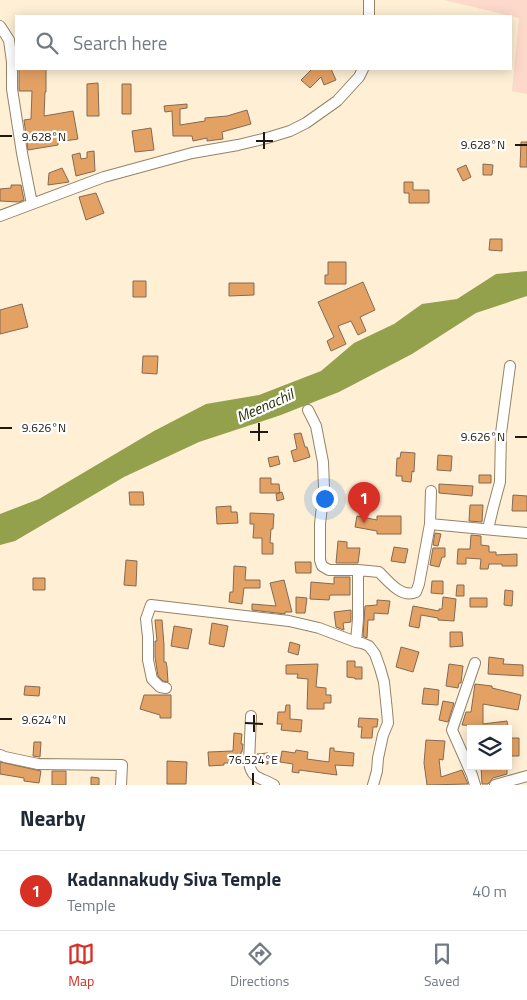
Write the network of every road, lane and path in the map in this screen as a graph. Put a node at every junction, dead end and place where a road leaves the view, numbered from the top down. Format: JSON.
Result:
{"nodes":[{"id":1,"x":369,"y":0,"type":"edge"},
{"id":2,"x":369,"y":15,"type":"edge"},
{"id":3,"x":0,"y":26,"type":"edge"},
{"id":4,"x":362,"y":70,"type":"edge"},
{"id":5,"x":32,"y":204,"type":"junction"},
{"id":6,"x":0,"y":216,"type":"edge"},
{"id":7,"x":510,"y":366,"type":"dead end"},
{"id":8,"x":308,"y":410,"type":"dead end"},
{"id":9,"x":431,"y":491,"type":"dead end"},
{"id":10,"x":430,"y":524,"type":"junction"},
{"id":11,"x":488,"y":529,"type":"junction"},
{"id":12,"x":527,"y":533,"type":"edge"},
{"id":13,"x":358,"y":570,"type":"junction"},
{"id":14,"x":356,"y":642,"type":"junction"},
{"id":15,"x":475,"y":663,"type":"dead end"},
{"id":16,"x":166,"y":688,"type":"dead end"},
{"id":17,"x":250,"y":716,"type":"dead end"},
{"id":18,"x":0,"y":755,"type":"edge"},
{"id":19,"x":527,"y":776,"type":"edge"},
{"id":20,"x":121,"y":785,"type":"edge"},
{"id":21,"x":274,"y":785,"type":"edge"},
{"id":22,"x":373,"y":785,"type":"edge"},
{"id":23,"x":475,"y":785,"type":"edge"},
{"id":24,"x":495,"y":785,"type":"edge"}],
"edges":[{"from":1,"to":2,"type":"street"},
{"from":3,"to":5,"type":"street"},
{"from":4,"to":5,"type":"street"},
{"from":5,"to":6,"type":"street"},
{"from":7,"to":11,"type":"street"},
{"from":8,"to":13,"type":"street"},
{"from":9,"to":10,"type":"street"},
{"from":10,"to":11,"type":"street"},
{"from":10,"to":13,"type":"street"},
{"from":11,"to":12,"type":"street"},
{"from":13,"to":14,"type":"street"},
{"from":14,"to":16,"type":"street"},
{"from":14,"to":22,"type":"street"},
{"from":15,"to":23,"type":"street"},
{"from":17,"to":21,"type":"street"},
{"from":18,"to":20,"type":"street"},
{"from":19,"to":24,"type":"street"}]}
